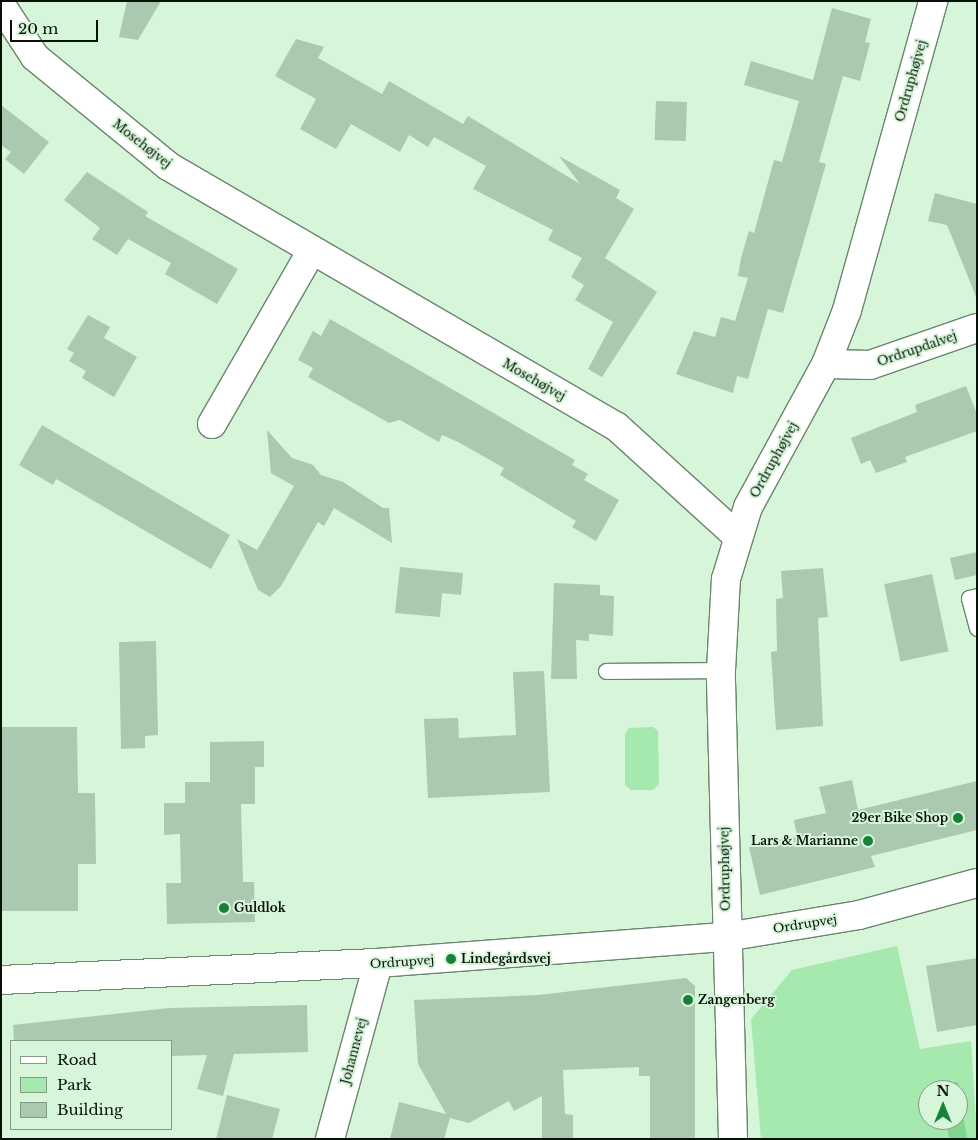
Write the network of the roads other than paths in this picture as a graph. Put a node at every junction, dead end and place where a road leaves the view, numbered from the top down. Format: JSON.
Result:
{"nodes":[{"id":1,"x":933,"y":1,"type":"edge"},
{"id":2,"x":1,"y":5,"type":"edge"},
{"id":3,"x":9,"y":34,"type":"edge"},
{"id":4,"x":311,"y":252,"type":"junction"},
{"id":5,"x":977,"y":328,"type":"edge"},
{"id":6,"x":826,"y":364,"type":"junction"},
{"id":7,"x":212,"y":424,"type":"dead end"},
{"id":8,"x":736,"y":535,"type":"junction"},
{"id":9,"x":977,"y":596,"type":"edge"},
{"id":10,"x":977,"y":628,"type":"edge"},
{"id":11,"x":721,"y":670,"type":"junction"},
{"id":12,"x":606,"y":672,"type":"dead end"},
{"id":13,"x":977,"y":883,"type":"edge"},
{"id":14,"x":726,"y":937,"type":"junction"},
{"id":15,"x":378,"y":964,"type":"junction"},
{"id":16,"x":1,"y":980,"type":"edge"},
{"id":17,"x":330,"y":1139,"type":"edge"},
{"id":18,"x":733,"y":1139,"type":"edge"}],
"edges":[{"from":1,"to":6,"type":"street","name":"Ordruphøjvej"},
{"from":2,"to":3,"type":"street","name":"Mosehøjvej"},
{"from":3,"to":4,"type":"street","name":"Mosehøjvej"},
{"from":4,"to":7,"type":"street"},
{"from":4,"to":8,"type":"street","name":"Mosehøjvej"},
{"from":5,"to":6,"type":"street","name":"Ordrupdalvej"},
{"from":6,"to":8,"type":"street","name":"Ordruphøjvej"},
{"from":8,"to":11,"type":"street","name":"Ordruphøjvej"},
{"from":9,"to":10,"type":"lane"},
{"from":11,"to":12,"type":"lane"},
{"from":11,"to":14,"type":"street","name":"Ordruphøjvej"},
{"from":13,"to":14,"type":"street","name":"Ordrupvej"},
{"from":14,"to":15,"type":"street","name":"Ordrupvej"},
{"from":14,"to":18,"type":"street"},
{"from":15,"to":16,"type":"street","name":"Ordrupvej"},
{"from":15,"to":17,"type":"street","name":"Johannevej"}]}
